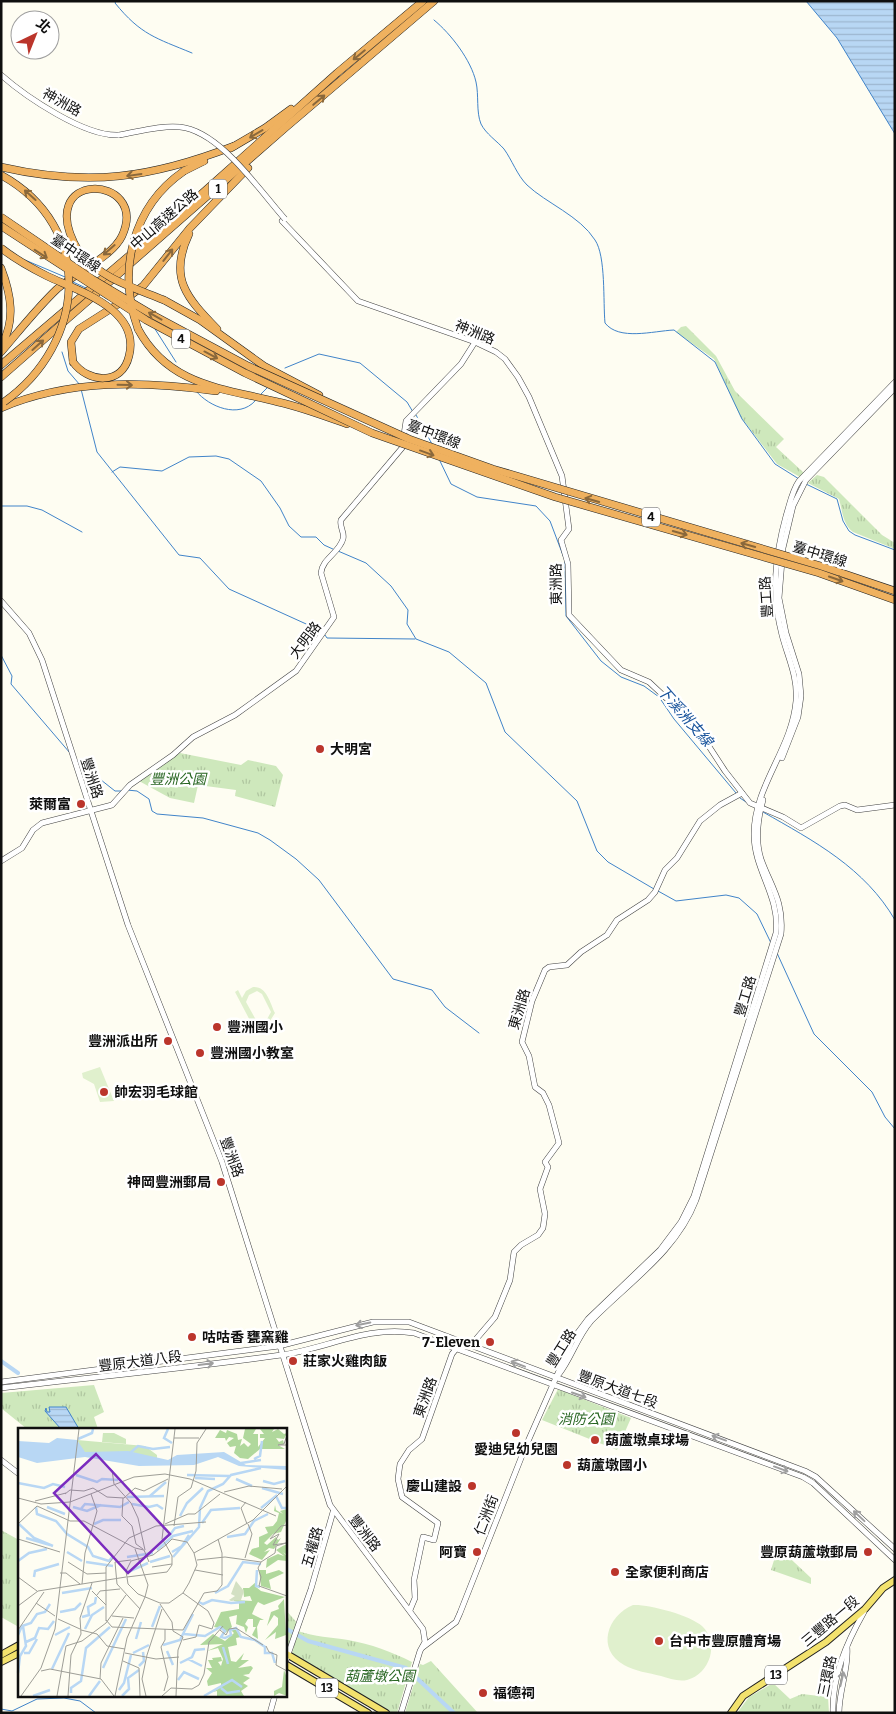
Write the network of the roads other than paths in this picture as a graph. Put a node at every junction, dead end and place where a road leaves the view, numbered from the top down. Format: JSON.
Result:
{"nodes":[{"id":1,"x":423,"y":1,"type":"edge"},
{"id":2,"x":434,"y":1,"type":"edge"},
{"id":3,"x":337,"y":73,"type":"junction"},
{"id":4,"x":1,"y":75,"type":"edge"},
{"id":5,"x":285,"y":128,"type":"junction"},
{"id":6,"x":1,"y":167,"type":"edge"},
{"id":7,"x":183,"y":168,"type":"junction"},
{"id":8,"x":1,"y":175,"type":"edge"},
{"id":9,"x":1,"y":217,"type":"edge"},
{"id":10,"x":201,"y":218,"type":"junction"},
{"id":11,"x":1,"y":226,"type":"edge"},
{"id":12,"x":1,"y":248,"type":"edge"},
{"id":13,"x":1,"y":268,"type":"edge"},
{"id":14,"x":475,"y":342,"type":"junction"},
{"id":15,"x":1,"y":346,"type":"edge"},
{"id":16,"x":1,"y":352,"type":"edge"},
{"id":17,"x":1,"y":365,"type":"edge"},
{"id":18,"x":264,"y":366,"type":"junction"},
{"id":19,"x":1,"y":377,"type":"edge"},
{"id":20,"x":895,"y":382,"type":"edge"},
{"id":21,"x":895,"y":388,"type":"edge"},
{"id":22,"x":261,"y":397,"type":"junction"},
{"id":23,"x":4,"y":405,"type":"edge"},
{"id":24,"x":372,"y":422,"type":"junction"},
{"id":25,"x":372,"y":433,"type":"junction"},
{"id":26,"x":803,"y":480,"type":"junction"},
{"id":27,"x":561,"y":540,"type":"joint"},
{"id":28,"x":895,"y":592,"type":"edge"},
{"id":29,"x":895,"y":600,"type":"edge"},
{"id":30,"x":1,"y":601,"type":"edge"},
{"id":31,"x":742,"y":793,"type":"junction"},
{"id":32,"x":895,"y":805,"type":"edge"},
{"id":33,"x":759,"y":808,"type":"junction"},
{"id":34,"x":90,"y":810,"type":"junction"},
{"id":35,"x":1,"y":861,"type":"edge"},
{"id":36,"x":471,"y":1345,"type":"junction"},
{"id":37,"x":279,"y":1346,"type":"junction"},
{"id":38,"x":457,"y":1348,"type":"junction"},
{"id":39,"x":282,"y":1355,"type":"junction"},
{"id":40,"x":556,"y":1378,"type":"junction"},
{"id":41,"x":1,"y":1382,"type":"edge"},
{"id":42,"x":553,"y":1385,"type":"junction"},
{"id":43,"x":1,"y":1388,"type":"edge"},
{"id":44,"x":1,"y":1460,"type":"edge"},
{"id":45,"x":18,"y":1473,"type":"edge"},
{"id":46,"x":333,"y":1512,"type":"junction"},
{"id":47,"x":895,"y":1549,"type":"edge"},
{"id":48,"x":895,"y":1560,"type":"edge"},
{"id":49,"x":895,"y":1580,"type":"edge"},
{"id":50,"x":865,"y":1609,"type":"junction"},
{"id":51,"x":410,"y":1610,"type":"junction"},
{"id":52,"x":18,"y":1646,"type":"edge"},
{"id":53,"x":423,"y":1647,"type":"junction"},
{"id":54,"x":18,"y":1654,"type":"edge"},
{"id":55,"x":287,"y":1654,"type":"edge"},
{"id":56,"x":1,"y":1655,"type":"edge"},
{"id":57,"x":1,"y":1662,"type":"edge"},
{"id":58,"x":286,"y":1664,"type":"edge"},
{"id":59,"x":275,"y":1696,"type":"edge"},
{"id":60,"x":836,"y":1696,"type":"junction"},
{"id":61,"x":270,"y":1713,"type":"edge"},
{"id":62,"x":368,"y":1713,"type":"edge"},
{"id":63,"x":386,"y":1713,"type":"edge"},
{"id":64,"x":401,"y":1713,"type":"edge"},
{"id":65,"x":731,"y":1713,"type":"edge"},
{"id":66,"x":833,"y":1713,"type":"edge"},
{"id":67,"x":839,"y":1713,"type":"edge"}],
"edges":[{"from":1,"to":3,"type":"highway","name":"中山高速公路","number":"1","one_way":true},
{"from":5,"to":2,"type":"highway","name":"中山高速公路","number":"1","one_way":true},
{"from":3,"to":7,"type":"highway","one_way":true},
{"from":3,"to":17,"type":"highway","name":"中山高速公路","number":"1"},
{"from":4,"to":14,"type":"street","name":"神洲路","bridge":true},
{"from":5,"to":10,"type":"highway"},
{"from":19,"to":5,"type":"highway","name":"中山高速公路","number":"1","one_way":true},
{"from":7,"to":6,"type":"highway","one_way":true},
{"from":7,"to":22,"type":"highway","bridge":true},
{"from":23,"to":8,"type":"highway","one_way":true,"bridge":true},
{"from":24,"to":9,"type":"highway","name":"臺中環線","number":"4","one_way":true,"bridge":true},
{"from":12,"to":10,"type":"highway","one_way":true,"bridge":true},
{"from":10,"to":18,"type":"highway"},
{"from":11,"to":25,"type":"highway","name":"臺中環線","number":"4","one_way":true,"bridge":true},
{"from":13,"to":15,"type":"highway"},
{"from":14,"to":27,"type":"street","name":"神洲路"},
{"from":14,"to":34,"type":"street","name":"大明路"},
{"from":18,"to":16,"type":"highway","one_way":true,"bridge":true},
{"from":18,"to":24,"type":"highway","bridge":true},
{"from":20,"to":26,"type":"street","name":"豐工路"},
{"from":21,"to":26,"type":"street","name":"豐工路"},
{"from":23,"to":22,"type":"highway","one_way":true},
{"from":22,"to":25,"type":"highway","bridge":true},
{"from":28,"to":24,"type":"highway","name":"臺中環線","number":"4","one_way":true,"bridge":true},
{"from":25,"to":29,"type":"highway","name":"臺中環線","number":"4","one_way":true,"bridge":true},
{"from":26,"to":33,"type":"street","name":"豐工路"},
{"from":27,"to":31,"type":"street","name":"東洲路"},
{"from":30,"to":34,"type":"street","name":"豐洲路"},
{"from":31,"to":33,"type":"street","name":"東洲路"},
{"from":31,"to":36,"type":"street","name":"東洲路"},
{"from":32,"to":33,"type":"street","name":"東洲路"},
{"from":33,"to":40,"type":"street","name":"豐工路"},
{"from":34,"to":35,"type":"street"},
{"from":34,"to":37,"type":"street","name":"豐洲路"},
{"from":36,"to":37,"type":"street","name":"豐原大道七段","one_way":true},
{"from":36,"to":38,"type":"street"},
{"from":40,"to":36,"type":"street","name":"豐原大道七段","one_way":true},
{"from":37,"to":39,"type":"street","name":"豐洲路"},
{"from":37,"to":41,"type":"street","name":"豐原大道八段"},
{"from":38,"to":39,"type":"street","name":"豐原大道七段"},
{"from":38,"to":42,"type":"street","name":"豐原大道七段"},
{"from":38,"to":51,"type":"street","name":"東洲路"},
{"from":43,"to":39,"type":"street","name":"豐原大道八段","one_way":true},
{"from":39,"to":46,"type":"street","name":"豐洲路"},
{"from":40,"to":42,"type":"street","name":"仁洲街"},
{"from":47,"to":40,"type":"street","name":"豐原大道七段","one_way":true},
{"from":42,"to":48,"type":"street","name":"豐原大道七段","one_way":true},
{"from":42,"to":53,"type":"street","name":"仁洲街"},
{"from":44,"to":45,"type":"street"},
{"from":46,"to":51,"type":"street","name":"豐洲路"},
{"from":46,"to":55,"type":"street","name":"五權路"},
{"from":49,"to":50,"type":"main road","name":"三豐路一段","number":"13"},
{"from":50,"to":60,"type":"street","name":"三環路"},
{"from":50,"to":65,"type":"main road","name":"三豐路一段","number":"13"},
{"from":51,"to":53,"type":"street","name":"豐洲路"},
{"from":52,"to":56,"type":"main road"},
{"from":53,"to":64,"type":"street"},
{"from":54,"to":57,"type":"main road"},
{"from":55,"to":63,"type":"main road","number":"13"},
{"from":58,"to":62,"type":"main road","number":"13"},
{"from":59,"to":61,"type":"street"},
{"from":60,"to":66,"type":"street","name":"三環路"},
{"from":60,"to":67,"type":"street","name":"三環路"}]}
